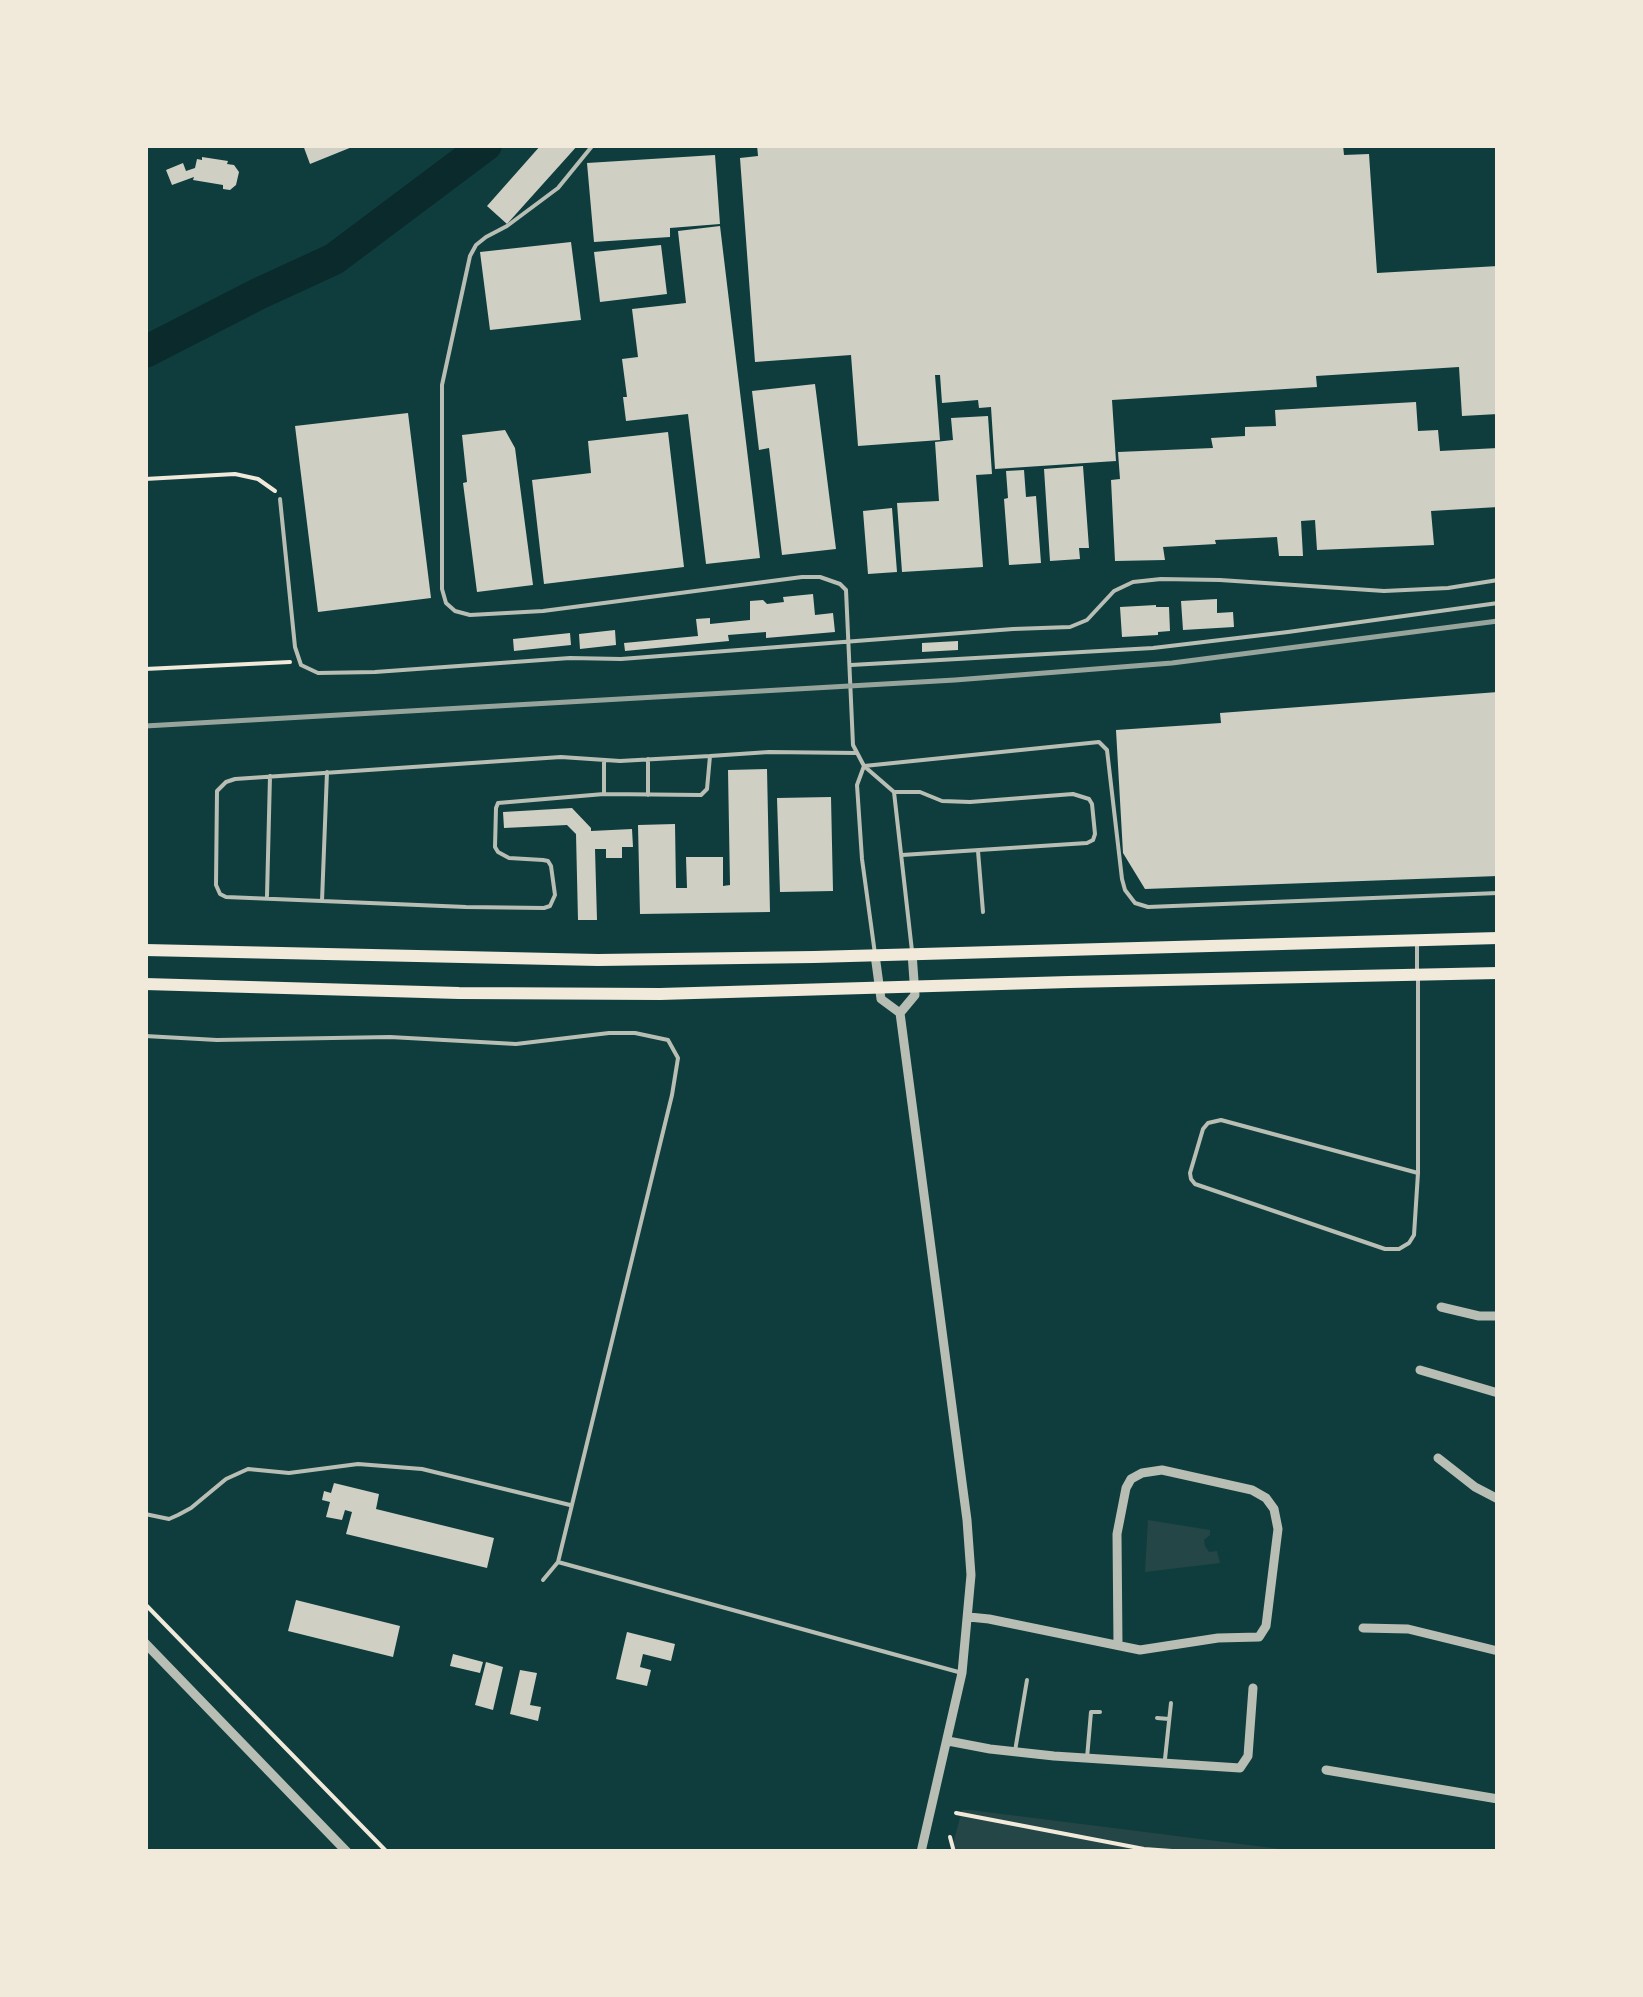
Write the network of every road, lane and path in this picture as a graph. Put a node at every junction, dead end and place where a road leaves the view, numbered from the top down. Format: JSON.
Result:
{"nodes":[{"id":1,"x":593,"y":145,"type":"edge"},
{"id":2,"x":145,"y":479,"type":"edge"},
{"id":3,"x":280,"y":499,"type":"joint"},
{"id":4,"x":1498,"y":580,"type":"edge"},
{"id":5,"x":1498,"y":603,"type":"edge"},
{"id":6,"x":850,"y":641,"type":"junction"},
{"id":7,"x":300,"y":662,"type":"junction"},
{"id":8,"x":851,"y":665,"type":"junction"},
{"id":9,"x":145,"y":669,"type":"edge"},
{"id":10,"x":858,"y":752,"type":"junction"},
{"id":11,"x":710,"y":756,"type":"junction"},
{"id":12,"x":604,"y":760,"type":"junction"},
{"id":13,"x":648,"y":760,"type":"junction"},
{"id":14,"x":864,"y":766,"type":"junction"},
{"id":15,"x":327,"y":772,"type":"junction"},
{"id":16,"x":270,"y":776,"type":"junction"},
{"id":17,"x":894,"y":792,"type":"junction"},
{"id":18,"x":604,"y":794,"type":"junction"},
{"id":19,"x":648,"y":795,"type":"junction"},
{"id":20,"x":978,"y":851,"type":"junction"},
{"id":21,"x":902,"y":855,"type":"junction"},
{"id":22,"x":1498,"y":893,"type":"edge"},
{"id":23,"x":267,"y":898,"type":"junction"},
{"id":24,"x":322,"y":900,"type":"junction"},
{"id":25,"x":983,"y":912,"type":"dead end"},
{"id":26,"x":1498,"y":938,"type":"edge"},
{"id":27,"x":1416,"y":940,"type":"junction"},
{"id":28,"x":145,"y":950,"type":"edge"},
{"id":29,"x":912,"y":953,"type":"junction"},
{"id":30,"x":875,"y":954,"type":"junction"},
{"id":31,"x":1498,"y":972,"type":"edge"},
{"id":32,"x":1418,"y":975,"type":"junction"},
{"id":33,"x":145,"y":984,"type":"edge"},
{"id":34,"x":914,"y":987,"type":"junction"},
{"id":35,"x":880,"y":989,"type":"junction"},
{"id":36,"x":900,"y":1013,"type":"junction"},
{"id":37,"x":145,"y":1036,"type":"edge"},
{"id":38,"x":1418,"y":1173,"type":"junction"},
{"id":39,"x":1441,"y":1307,"type":"dead end"},
{"id":40,"x":1498,"y":1316,"type":"edge"},
{"id":41,"x":1420,"y":1370,"type":"dead end"},
{"id":42,"x":1498,"y":1393,"type":"edge"},
{"id":43,"x":1438,"y":1458,"type":"dead end"},
{"id":44,"x":1498,"y":1498,"type":"edge"},
{"id":45,"x":570,"y":1505,"type":"junction"},
{"id":46,"x":145,"y":1514,"type":"edge"},
{"id":47,"x":558,"y":1562,"type":"junction"},
{"id":48,"x":543,"y":1580,"type":"dead end"},
{"id":49,"x":145,"y":1604,"type":"edge"},
{"id":50,"x":969,"y":1618,"type":"junction"},
{"id":51,"x":1363,"y":1628,"type":"dead end"},
{"id":52,"x":145,"y":1643,"type":"edge"},
{"id":53,"x":1118,"y":1644,"type":"junction"},
{"id":54,"x":1498,"y":1651,"type":"edge"},
{"id":55,"x":962,"y":1673,"type":"junction"},
{"id":56,"x":1026,"y":1680,"type":"dead end"},
{"id":57,"x":1253,"y":1688,"type":"dead end"},
{"id":58,"x":1172,"y":1703,"type":"dead end"},
{"id":59,"x":1100,"y":1712,"type":"dead end"},
{"id":60,"x":1157,"y":1718,"type":"dead end"},
{"id":61,"x":1170,"y":1719,"type":"junction"},
{"id":62,"x":948,"y":1741,"type":"junction"},
{"id":63,"x":1014,"y":1751,"type":"junction"},
{"id":64,"x":1086,"y":1758,"type":"junction"},
{"id":65,"x":1164,"y":1764,"type":"junction"},
{"id":66,"x":1326,"y":1770,"type":"dead end"},
{"id":67,"x":1498,"y":1799,"type":"edge"},
{"id":68,"x":956,"y":1813,"type":"dead end"},
{"id":69,"x":950,"y":1837,"type":"dead end"},
{"id":70,"x":1144,"y":1849,"type":"junction"},
{"id":71,"x":347,"y":1852,"type":"edge"},
{"id":72,"x":387,"y":1852,"type":"edge"},
{"id":73,"x":920,"y":1852,"type":"edge"},
{"id":74,"x":954,"y":1852,"type":"edge"},
{"id":75,"x":1158,"y":1852,"type":"edge"},
{"id":76,"x":1186,"y":1852,"type":"edge"}],
"edges":[{"from":1,"to":6,"type":"lane"},
{"from":2,"to":3,"type":"path"},
{"from":3,"to":7,"type":"lane"},
{"from":4,"to":6,"type":"lane"},
{"from":5,"to":8,"type":"lane"},
{"from":6,"to":7,"type":"lane"},
{"from":6,"to":8,"type":"lane"},
{"from":7,"to":9,"type":"path"},
{"from":8,"to":10,"type":"lane"},
{"from":10,"to":11,"type":"lane"},
{"from":10,"to":14,"type":"lane"},
{"from":11,"to":13,"type":"lane"},
{"from":11,"to":19,"type":"lane"},
{"from":12,"to":13,"type":"lane"},
{"from":12,"to":15,"type":"lane"},
{"from":12,"to":18,"type":"lane"},
{"from":13,"to":19,"type":"lane"},
{"from":14,"to":17,"type":"lane"},
{"from":14,"to":22,"type":"lane"},
{"from":14,"to":30,"type":"lane"},
{"from":15,"to":16,"type":"lane"},
{"from":15,"to":24,"type":"lane"},
{"from":16,"to":23,"type":"lane"},
{"from":16,"to":23,"type":"lane"},
{"from":17,"to":20,"type":"lane"},
{"from":17,"to":21,"type":"lane"},
{"from":18,"to":19,"type":"lane"},
{"from":18,"to":24,"type":"lane"},
{"from":20,"to":21,"type":"lane"},
{"from":20,"to":25,"type":"lane"},
{"from":21,"to":29,"type":"lane"},
{"from":23,"to":24,"type":"lane"},
{"from":26,"to":27,"type":"main road"},
{"from":27,"to":29,"type":"main road"},
{"from":27,"to":32,"type":"lane"},
{"from":28,"to":30,"type":"main road"},
{"from":29,"to":30,"type":"main road"},
{"from":29,"to":34,"type":"street"},
{"from":30,"to":35,"type":"street"},
{"from":31,"to":32,"type":"main road"},
{"from":32,"to":34,"type":"main road"},
{"from":32,"to":38,"type":"lane"},
{"from":33,"to":35,"type":"main road"},
{"from":34,"to":35,"type":"main road"},
{"from":34,"to":36,"type":"street"},
{"from":35,"to":36,"type":"street"},
{"from":36,"to":50,"type":"street"},
{"from":37,"to":45,"type":"lane"},
{"from":38,"to":38,"type":"lane"},
{"from":39,"to":40,"type":"street"},
{"from":41,"to":42,"type":"street"},
{"from":43,"to":44,"type":"street"},
{"from":45,"to":46,"type":"lane"},
{"from":45,"to":47,"type":"lane"},
{"from":47,"to":48,"type":"lane"},
{"from":47,"to":55,"type":"lane"},
{"from":49,"to":72,"type":"path"},
{"from":50,"to":53,"type":"street"},
{"from":50,"to":55,"type":"street"},
{"from":51,"to":54,"type":"street"},
{"from":52,"to":71,"type":"street"},
{"from":53,"to":53,"type":"street"},
{"from":55,"to":62,"type":"street"},
{"from":56,"to":63,"type":"lane"},
{"from":57,"to":65,"type":"street"},
{"from":58,"to":61,"type":"lane"},
{"from":59,"to":64,"type":"lane"},
{"from":60,"to":61,"type":"lane"},
{"from":61,"to":65,"type":"lane"},
{"from":62,"to":63,"type":"street"},
{"from":62,"to":73,"type":"street"},
{"from":63,"to":64,"type":"street"},
{"from":64,"to":65,"type":"street"},
{"from":66,"to":67,"type":"street"},
{"from":68,"to":70,"type":"path"},
{"from":69,"to":74,"type":"path"},
{"from":70,"to":75,"type":"path"},
{"from":70,"to":76,"type":"path"}]}
